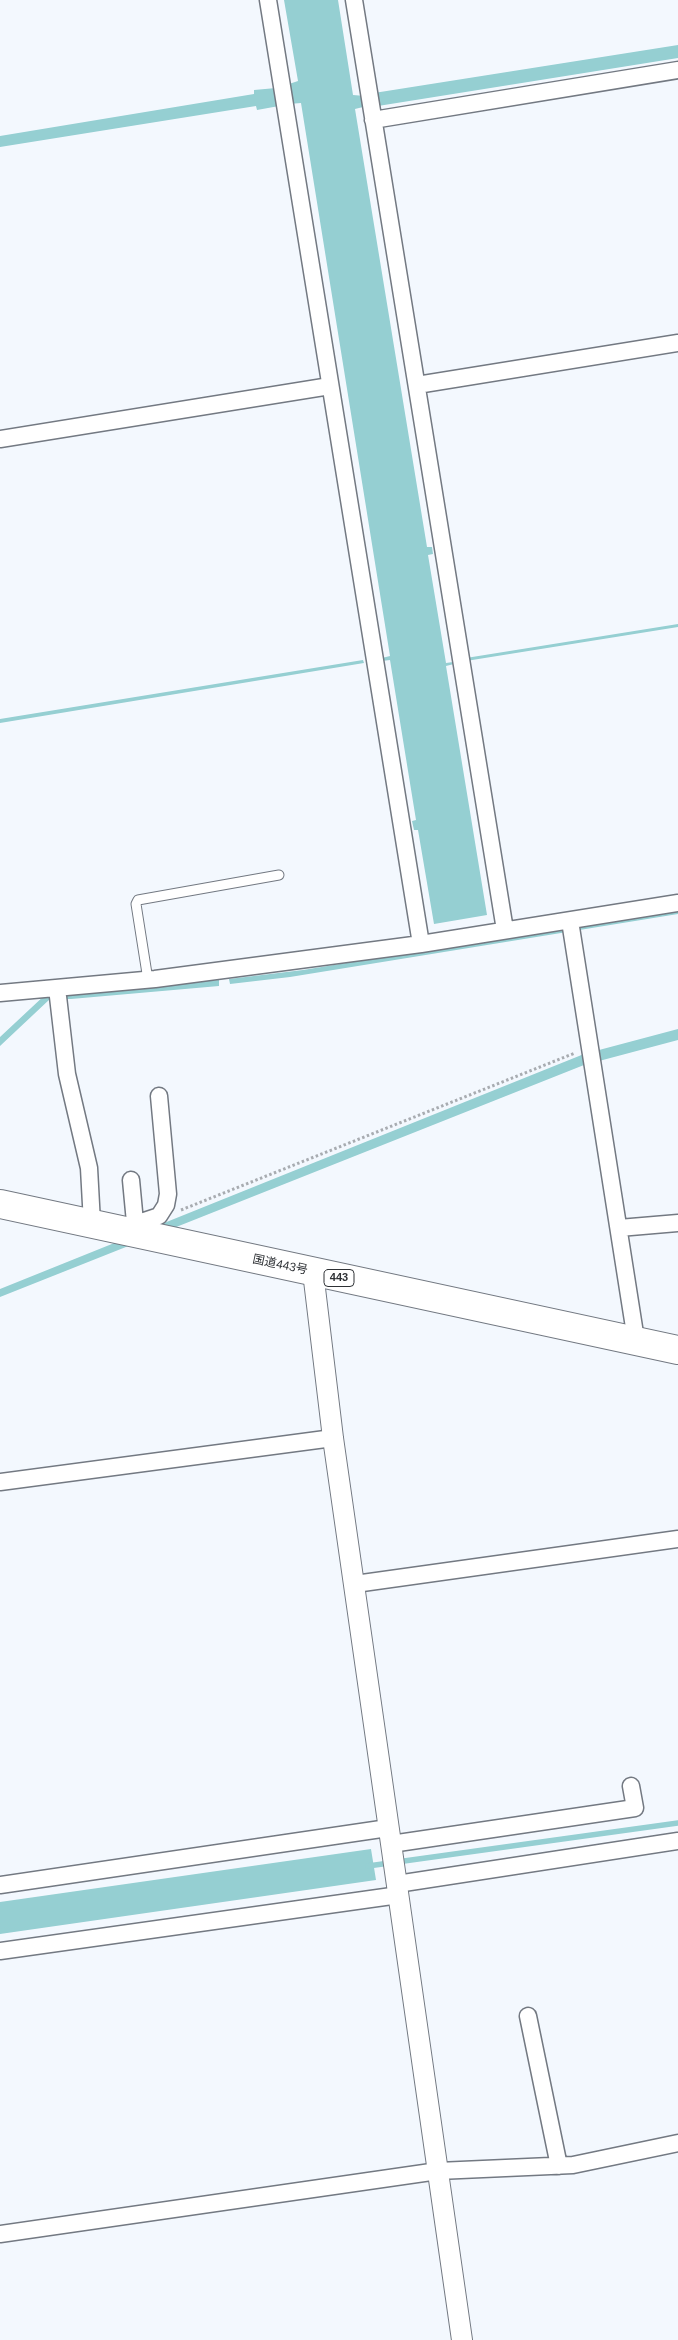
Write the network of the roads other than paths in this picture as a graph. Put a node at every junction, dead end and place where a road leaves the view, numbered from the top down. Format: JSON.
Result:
{"nodes":[{"id":1,"x":268,"y":0,"type":"edge"},
{"id":2,"x":354,"y":0,"type":"edge"},
{"id":3,"x":678,"y":70,"type":"edge"},
{"id":4,"x":373,"y":120,"type":"junction"},
{"id":5,"x":678,"y":343,"type":"edge"},
{"id":6,"x":417,"y":385,"type":"junction"},
{"id":7,"x":330,"y":386,"type":"junction"},
{"id":8,"x":0,"y":439,"type":"edge"},
{"id":9,"x":279,"y":875,"type":"dead end"},
{"id":10,"x":678,"y":903,"type":"edge"},
{"id":11,"x":570,"y":921,"type":"junction"},
{"id":12,"x":505,"y":930,"type":"junction"},
{"id":13,"x":421,"y":944,"type":"junction"},
{"id":14,"x":148,"y":980,"type":"junction"},
{"id":15,"x":57,"y":988,"type":"junction"},
{"id":16,"x":0,"y":992,"type":"edge"},
{"id":17,"x":159,"y":1096,"type":"dead end"},
{"id":18,"x":131,"y":1180,"type":"dead end"},
{"id":19,"x":0,"y":1204,"type":"edge"},
{"id":20,"x":92,"y":1223,"type":"junction"},
{"id":21,"x":678,"y":1223,"type":"edge"},
{"id":22,"x":135,"y":1228,"type":"junction"},
{"id":23,"x":619,"y":1228,"type":"junction"},
{"id":24,"x":313,"y":1272,"type":"junction"},
{"id":25,"x":636,"y":1340,"type":"junction"},
{"id":26,"x":678,"y":1350,"type":"edge"},
{"id":27,"x":333,"y":1438,"type":"junction"},
{"id":28,"x":0,"y":1482,"type":"edge"},
{"id":29,"x":678,"y":1539,"type":"edge"},
{"id":30,"x":355,"y":1584,"type":"junction"},
{"id":31,"x":631,"y":1786,"type":"dead end"},
{"id":32,"x":390,"y":1836,"type":"junction"},
{"id":33,"x":678,"y":1841,"type":"edge"},
{"id":34,"x":0,"y":1885,"type":"edge"},
{"id":35,"x":398,"y":1889,"type":"junction"},
{"id":36,"x":0,"y":1951,"type":"edge"},
{"id":37,"x":528,"y":2016,"type":"dead end"},
{"id":38,"x":678,"y":2144,"type":"edge"},
{"id":39,"x":559,"y":2166,"type":"junction"},
{"id":40,"x":438,"y":2171,"type":"junction"},
{"id":41,"x":0,"y":2234,"type":"edge"},
{"id":42,"x":462,"y":2340,"type":"edge"}],
"edges":[{"from":1,"to":7,"type":"street"},
{"from":2,"to":4,"type":"street"},
{"from":3,"to":4,"type":"street"},
{"from":4,"to":6,"type":"street"},
{"from":5,"to":6,"type":"street"},
{"from":6,"to":12,"type":"street"},
{"from":7,"to":8,"type":"street"},
{"from":7,"to":13,"type":"street"},
{"from":9,"to":14,"type":"lane"},
{"from":10,"to":11,"type":"street"},
{"from":11,"to":12,"type":"street"},
{"from":11,"to":23,"type":"street"},
{"from":12,"to":13,"type":"street"},
{"from":13,"to":14,"type":"street"},
{"from":14,"to":15,"type":"street"},
{"from":15,"to":16,"type":"street"},
{"from":15,"to":20,"type":"street"},
{"from":17,"to":22,"type":"street"},
{"from":18,"to":22,"type":"street"},
{"from":19,"to":20,"type":"highway","name":"国道443号","number":"443"},
{"from":20,"to":22,"type":"highway","name":"国道443号","number":"443"},
{"from":21,"to":23,"type":"street"},
{"from":22,"to":24,"type":"highway","name":"国道443号","number":"443"},
{"from":23,"to":25,"type":"street"},
{"from":24,"to":25,"type":"highway","name":"国道443号","number":"443"},
{"from":24,"to":27,"type":"street"},
{"from":25,"to":26,"type":"highway","name":"国道443号","number":"443"},
{"from":27,"to":28,"type":"street"},
{"from":27,"to":30,"type":"street"},
{"from":29,"to":30,"type":"street"},
{"from":30,"to":32,"type":"street"},
{"from":31,"to":32,"type":"street"},
{"from":32,"to":34,"type":"street"},
{"from":32,"to":35,"type":"street"},
{"from":33,"to":35,"type":"street"},
{"from":35,"to":36,"type":"street"},
{"from":35,"to":40,"type":"street"},
{"from":37,"to":39,"type":"street"},
{"from":38,"to":39,"type":"street"},
{"from":39,"to":40,"type":"street"},
{"from":40,"to":41,"type":"street"},
{"from":40,"to":42,"type":"street"}]}
